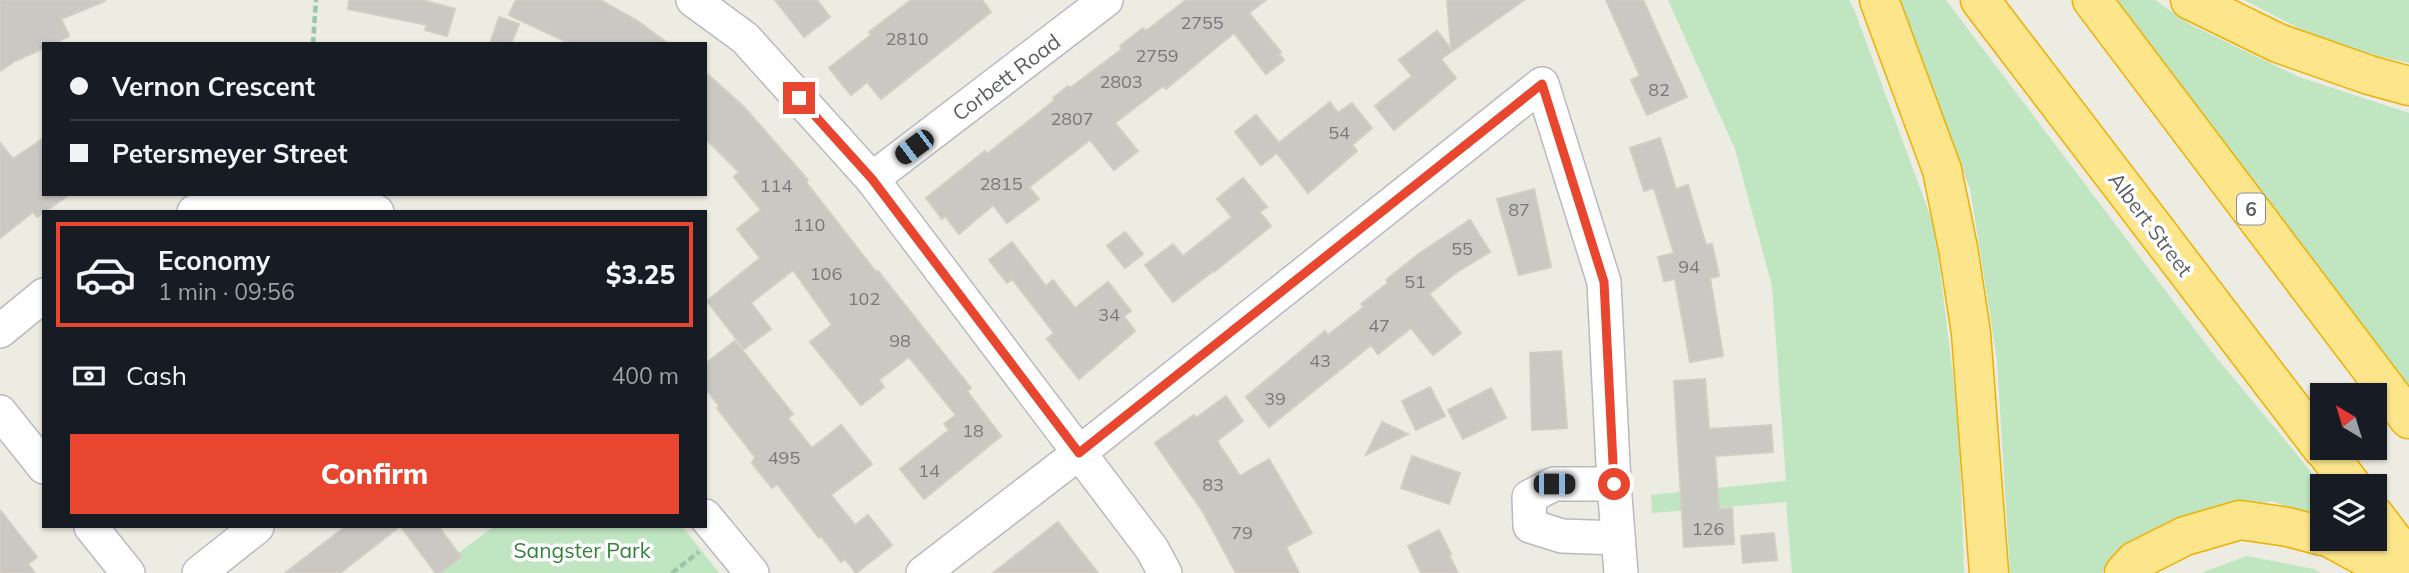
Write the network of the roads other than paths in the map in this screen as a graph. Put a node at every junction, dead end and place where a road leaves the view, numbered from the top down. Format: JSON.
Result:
{"nodes":[{"id":1,"x":693,"y":0,"type":"edge"},
{"id":2,"x":1106,"y":0,"type":"edge"},
{"id":3,"x":1879,"y":0,"type":"edge"},
{"id":4,"x":1980,"y":0,"type":"edge"},
{"id":5,"x":2092,"y":0,"type":"edge"},
{"id":6,"x":2190,"y":0,"type":"edge"},
{"id":7,"x":2409,"y":86,"type":"edge"},
{"id":8,"x":872,"y":179,"type":"junction"},
{"id":9,"x":276,"y":196,"type":"edge"},
{"id":10,"x":276,"y":196,"type":"edge"},
{"id":11,"x":198,"y":210,"type":"edge"},
{"id":12,"x":369,"y":210,"type":"edge"},
{"id":13,"x":42,"y":297,"type":"edge"},
{"id":14,"x":0,"y":331,"type":"edge"},
{"id":15,"x":0,"y":412,"type":"edge"},
{"id":16,"x":2409,"y":419,"type":"edge"},
{"id":17,"x":2310,"y":432,"type":"edge"},
{"id":18,"x":1079,"y":453,"type":"junction"},
{"id":19,"x":2331,"y":460,"type":"edge"},
{"id":20,"x":42,"y":464,"type":"edge"},
{"id":21,"x":2343,"y":474,"type":"edge"},
{"id":22,"x":1614,"y":484,"type":"junction"},
{"id":23,"x":707,"y":518,"type":"edge"},
{"id":24,"x":92,"y":528,"type":"edge"},
{"id":25,"x":256,"y":528,"type":"edge"},
{"id":26,"x":2387,"y":532,"type":"edge"},
{"id":27,"x":2310,"y":533,"type":"edge"},
{"id":28,"x":1618,"y":538,"type":"junction"},
{"id":29,"x":2354,"y":551,"type":"edge"},
{"id":30,"x":2409,"y":561,"type":"edge"},
{"id":31,"x":128,"y":573,"type":"edge"},
{"id":32,"x":199,"y":573,"type":"edge"},
{"id":33,"x":752,"y":573,"type":"edge"},
{"id":34,"x":923,"y":573,"type":"edge"},
{"id":35,"x":1165,"y":573,"type":"edge"},
{"id":36,"x":1621,"y":573,"type":"edge"},
{"id":37,"x":1989,"y":573,"type":"edge"},
{"id":38,"x":2124,"y":573,"type":"edge"},
{"id":39,"x":2390,"y":573,"type":"edge"}],
"edges":[{"from":1,"to":8,"type":"street"},
{"from":2,"to":8,"type":"street","name":"Corbett Road"},
{"from":3,"to":37,"type":"highway"},
{"from":4,"to":17,"type":"highway","name":"Albert Street"},
{"from":5,"to":16,"type":"highway","number":"6"},
{"from":6,"to":7,"type":"highway"},
{"from":8,"to":18,"type":"street"},
{"from":9,"to":11,"type":"street"},
{"from":10,"to":12,"type":"street"},
{"from":13,"to":14,"type":"street"},
{"from":15,"to":20,"type":"street"},
{"from":18,"to":22,"type":"street"},
{"from":18,"to":34,"type":"street"},
{"from":18,"to":35,"type":"street"},
{"from":19,"to":21,"type":"highway","name":"Albert Street"},
{"from":22,"to":28,"type":"street"},
{"from":22,"to":28,"type":"street"},
{"from":23,"to":33,"type":"street"},
{"from":24,"to":31,"type":"street"},
{"from":25,"to":32,"type":"street"},
{"from":26,"to":30,"type":"highway"},
{"from":27,"to":38,"type":"highway"},
{"from":28,"to":36,"type":"street"},
{"from":29,"to":39,"type":"highway"}]}
